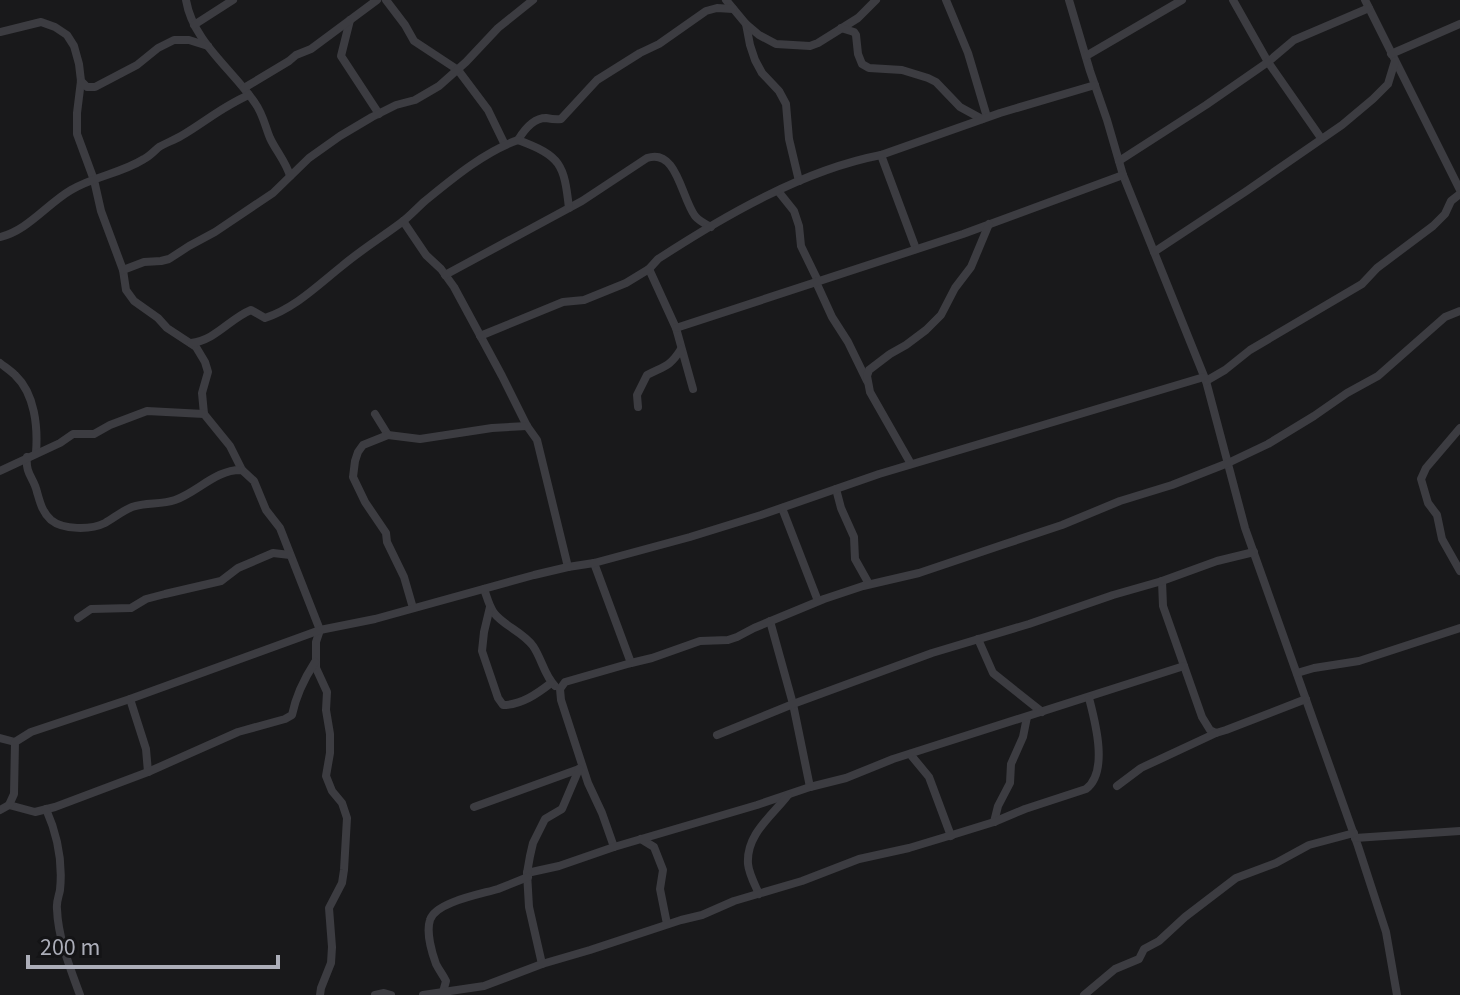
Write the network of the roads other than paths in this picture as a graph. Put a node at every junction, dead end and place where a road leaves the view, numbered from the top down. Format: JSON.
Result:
{"nodes":[{"id":1,"x":186,"y":0,"type":"edge"},
{"id":2,"x":233,"y":0,"type":"edge"},
{"id":3,"x":377,"y":0,"type":"edge"},
{"id":4,"x":386,"y":0,"type":"edge"},
{"id":5,"x":533,"y":0,"type":"edge"},
{"id":6,"x":726,"y":0,"type":"edge"},
{"id":7,"x":876,"y":0,"type":"edge"},
{"id":8,"x":946,"y":0,"type":"edge"},
{"id":9,"x":1069,"y":0,"type":"edge"},
{"id":10,"x":1182,"y":0,"type":"edge"},
{"id":11,"x":1233,"y":0,"type":"edge"},
{"id":12,"x":1367,"y":4,"type":"edge"},
{"id":13,"x":733,"y":9,"type":"junction"},
{"id":14,"x":350,"y":20,"type":"junction"},
{"id":15,"x":746,"y":24,"type":"junction"},
{"id":16,"x":1460,"y":24,"type":"edge"},
{"id":17,"x":194,"y":25,"type":"junction"},
{"id":18,"x":841,"y":28,"type":"junction"},
{"id":19,"x":0,"y":32,"type":"edge"},
{"id":20,"x":209,"y":46,"type":"junction"},
{"id":21,"x":1086,"y":56,"type":"junction"},
{"id":22,"x":1393,"y":57,"type":"junction"},
{"id":23,"x":1268,"y":62,"type":"junction"},
{"id":24,"x":458,"y":70,"type":"junction"},
{"id":25,"x":81,"y":81,"type":"junction"},
{"id":26,"x":1095,"y":85,"type":"junction"},
{"id":27,"x":246,"y":92,"type":"junction"},
{"id":28,"x":379,"y":114,"type":"junction"},
{"id":29,"x":984,"y":118,"type":"junction"},
{"id":30,"x":1321,"y":138,"type":"junction"},
{"id":31,"x":518,"y":140,"type":"junction"},
{"id":32,"x":505,"y":145,"type":"junction"},
{"id":33,"x":881,"y":155,"type":"junction"},
{"id":34,"x":1119,"y":161,"type":"junction"},
{"id":35,"x":1123,"y":175,"type":"junction"},
{"id":36,"x":290,"y":176,"type":"junction"},
{"id":37,"x":94,"y":180,"type":"junction"},
{"id":38,"x":799,"y":181,"type":"junction"},
{"id":39,"x":778,"y":191,"type":"junction"},
{"id":40,"x":1460,"y":192,"type":"edge"},
{"id":41,"x":569,"y":208,"type":"junction"},
{"id":42,"x":403,"y":221,"type":"junction"},
{"id":43,"x":989,"y":224,"type":"junction"},
{"id":44,"x":711,"y":227,"type":"junction"},
{"id":45,"x":0,"y":237,"type":"edge"},
{"id":46,"x":916,"y":249,"type":"junction"},
{"id":47,"x":1154,"y":252,"type":"junction"},
{"id":48,"x":649,"y":269,"type":"junction"},
{"id":49,"x":123,"y":270,"type":"junction"},
{"id":50,"x":445,"y":275,"type":"junction"},
{"id":51,"x":817,"y":281,"type":"junction"},
{"id":52,"x":1460,"y":311,"type":"edge"},
{"id":53,"x":676,"y":328,"type":"junction"},
{"id":54,"x":480,"y":336,"type":"junction"},
{"id":55,"x":191,"y":343,"type":"junction"},
{"id":56,"x":681,"y":349,"type":"junction"},
{"id":57,"x":0,"y":363,"type":"edge"},
{"id":58,"x":1205,"y":379,"type":"junction"},
{"id":59,"x":867,"y":381,"type":"junction"},
{"id":60,"x":693,"y":389,"type":"dead end"},
{"id":61,"x":638,"y":407,"type":"dead end"},
{"id":62,"x":204,"y":414,"type":"junction"},
{"id":63,"x":375,"y":414,"type":"dead end"},
{"id":64,"x":527,"y":426,"type":"junction"},
{"id":65,"x":1460,"y":428,"type":"edge"},
{"id":66,"x":388,"y":435,"type":"junction"},
{"id":67,"x":32,"y":455,"type":"junction"},
{"id":68,"x":1228,"y":463,"type":"junction"},
{"id":69,"x":911,"y":464,"type":"junction"},
{"id":70,"x":242,"y":470,"type":"junction"},
{"id":71,"x":0,"y":471,"type":"edge"},
{"id":72,"x":836,"y":489,"type":"junction"},
{"id":73,"x":782,"y":508,"type":"junction"},
{"id":74,"x":1254,"y":552,"type":"junction"},
{"id":75,"x":290,"y":555,"type":"junction"},
{"id":76,"x":594,"y":563,"type":"junction"},
{"id":77,"x":568,"y":567,"type":"junction"},
{"id":78,"x":1460,"y":571,"type":"edge"},
{"id":79,"x":1162,"y":581,"type":"junction"},
{"id":80,"x":869,"y":584,"type":"junction"},
{"id":81,"x":484,"y":589,"type":"junction"},
{"id":82,"x":818,"y":601,"type":"junction"},
{"id":83,"x":490,"y":607,"type":"junction"},
{"id":84,"x":413,"y":608,"type":"junction"},
{"id":85,"x":78,"y":618,"type":"dead end"},
{"id":86,"x":770,"y":621,"type":"junction"},
{"id":87,"x":1460,"y":628,"type":"edge"},
{"id":88,"x":320,"y":630,"type":"junction"},
{"id":89,"x":978,"y":639,"type":"junction"},
{"id":90,"x":316,"y":661,"type":"junction"},
{"id":91,"x":631,"y":663,"type":"junction"},
{"id":92,"x":1184,"y":666,"type":"junction"},
{"id":93,"x":1297,"y":673,"type":"junction"},
{"id":94,"x":551,"y":683,"type":"junction"},
{"id":95,"x":560,"y":689,"type":"junction"},
{"id":96,"x":1089,"y":698,"type":"junction"},
{"id":97,"x":130,"y":699,"type":"junction"},
{"id":98,"x":1306,"y":699,"type":"junction"},
{"id":99,"x":793,"y":704,"type":"junction"},
{"id":100,"x":1042,"y":712,"type":"junction"},
{"id":101,"x":1027,"y":717,"type":"junction"},
{"id":102,"x":1216,"y":733,"type":"junction"},
{"id":103,"x":717,"y":735,"type":"dead end"},
{"id":104,"x":0,"y":738,"type":"edge"},
{"id":105,"x":15,"y":742,"type":"junction"},
{"id":106,"x":910,"y":754,"type":"junction"},
{"id":107,"x":581,"y":768,"type":"junction"},
{"id":108,"x":148,"y":772,"type":"junction"},
{"id":109,"x":1117,"y":786,"type":"dead end"},
{"id":110,"x":810,"y":787,"type":"junction"},
{"id":111,"x":789,"y":794,"type":"junction"},
{"id":112,"x":9,"y":805,"type":"junction"},
{"id":113,"x":474,"y":807,"type":"dead end"},
{"id":114,"x":46,"y":809,"type":"junction"},
{"id":115,"x":0,"y":810,"type":"edge"},
{"id":116,"x":994,"y":822,"type":"junction"},
{"id":117,"x":1460,"y":831,"type":"edge"},
{"id":118,"x":951,"y":836,"type":"junction"},
{"id":119,"x":1354,"y":836,"type":"junction"},
{"id":120,"x":641,"y":839,"type":"junction"},
{"id":121,"x":614,"y":847,"type":"junction"},
{"id":122,"x":528,"y":875,"type":"junction"},
{"id":123,"x":759,"y":894,"type":"junction"},
{"id":124,"x":667,"y":924,"type":"junction"},
{"id":125,"x":542,"y":964,"type":"junction"},
{"id":126,"x":439,"y":993,"type":"edge"},
{"id":127,"x":80,"y":995,"type":"edge"},
{"id":128,"x":320,"y":995,"type":"edge"},
{"id":129,"x":375,"y":995,"type":"edge"},
{"id":130,"x":391,"y":995,"type":"edge"},
{"id":131,"x":423,"y":995,"type":"edge"},
{"id":132,"x":1084,"y":995,"type":"edge"},
{"id":133,"x":1397,"y":995,"type":"edge"}],
"edges":[{"from":1,"to":17,"type":"street"},
{"from":2,"to":17,"type":"street"},
{"from":3,"to":14,"type":"street"},
{"from":4,"to":24,"type":"street"},
{"from":5,"to":24,"type":"street"},
{"from":6,"to":13,"type":"street"},
{"from":7,"to":18,"type":"street"},
{"from":8,"to":29,"type":"street"},
{"from":9,"to":21,"type":"street"},
{"from":10,"to":21,"type":"street"},
{"from":11,"to":23,"type":"street"},
{"from":12,"to":22,"type":"street"},
{"from":12,"to":23,"type":"street"},
{"from":13,"to":15,"type":"street"},
{"from":13,"to":31,"type":"street"},
{"from":14,"to":27,"type":"street"},
{"from":14,"to":28,"type":"street"},
{"from":15,"to":18,"type":"street"},
{"from":15,"to":38,"type":"street"},
{"from":16,"to":22,"type":"street"},
{"from":17,"to":20,"type":"street"},
{"from":18,"to":29,"type":"street"},
{"from":19,"to":25,"type":"street"},
{"from":20,"to":25,"type":"street"},
{"from":20,"to":27,"type":"street"},
{"from":21,"to":26,"type":"street"},
{"from":22,"to":30,"type":"street"},
{"from":22,"to":40,"type":"street"},
{"from":23,"to":30,"type":"street"},
{"from":23,"to":34,"type":"street"},
{"from":24,"to":28,"type":"street"},
{"from":24,"to":32,"type":"street"},
{"from":25,"to":37,"type":"street"},
{"from":26,"to":29,"type":"street"},
{"from":26,"to":34,"type":"street"},
{"from":27,"to":36,"type":"street"},
{"from":27,"to":37,"type":"street"},
{"from":28,"to":36,"type":"street"},
{"from":29,"to":33,"type":"street"},
{"from":30,"to":47,"type":"street"},
{"from":31,"to":32,"type":"street"},
{"from":31,"to":41,"type":"street"},
{"from":32,"to":42,"type":"street"},
{"from":33,"to":38,"type":"street"},
{"from":33,"to":46,"type":"street"},
{"from":34,"to":35,"type":"street"},
{"from":35,"to":43,"type":"street"},
{"from":35,"to":47,"type":"street"},
{"from":36,"to":49,"type":"street"},
{"from":37,"to":45,"type":"street"},
{"from":37,"to":49,"type":"street"},
{"from":38,"to":39,"type":"street"},
{"from":39,"to":44,"type":"street"},
{"from":39,"to":51,"type":"street"},
{"from":40,"to":58,"type":"street"},
{"from":41,"to":44,"type":"street"},
{"from":41,"to":50,"type":"street"},
{"from":42,"to":50,"type":"street"},
{"from":42,"to":55,"type":"street"},
{"from":43,"to":46,"type":"street"},
{"from":43,"to":59,"type":"street"},
{"from":44,"to":48,"type":"street"},
{"from":46,"to":51,"type":"street"},
{"from":47,"to":58,"type":"street"},
{"from":48,"to":53,"type":"street"},
{"from":48,"to":54,"type":"street"},
{"from":49,"to":55,"type":"street"},
{"from":50,"to":54,"type":"street"},
{"from":51,"to":53,"type":"street"},
{"from":51,"to":59,"type":"street"},
{"from":52,"to":68,"type":"street"},
{"from":53,"to":56,"type":"street"},
{"from":54,"to":64,"type":"street"},
{"from":55,"to":62,"type":"street"},
{"from":56,"to":60,"type":"street"},
{"from":56,"to":61,"type":"street"},
{"from":57,"to":67,"type":"street"},
{"from":58,"to":68,"type":"street"},
{"from":58,"to":69,"type":"street"},
{"from":59,"to":69,"type":"street"},
{"from":62,"to":67,"type":"street"},
{"from":62,"to":70,"type":"street"},
{"from":63,"to":66,"type":"street"},
{"from":64,"to":66,"type":"street"},
{"from":64,"to":77,"type":"street"},
{"from":65,"to":78,"type":"street"},
{"from":66,"to":84,"type":"street"},
{"from":67,"to":70,"type":"street"},
{"from":67,"to":71,"type":"street"},
{"from":68,"to":74,"type":"street"},
{"from":68,"to":80,"type":"street"},
{"from":69,"to":72,"type":"street"},
{"from":70,"to":75,"type":"street"},
{"from":72,"to":73,"type":"street"},
{"from":72,"to":80,"type":"street"},
{"from":73,"to":76,"type":"street"},
{"from":73,"to":82,"type":"street"},
{"from":74,"to":79,"type":"street"},
{"from":74,"to":93,"type":"street"},
{"from":75,"to":85,"type":"street"},
{"from":75,"to":88,"type":"street"},
{"from":76,"to":77,"type":"street"},
{"from":76,"to":91,"type":"street"},
{"from":77,"to":81,"type":"street"},
{"from":79,"to":89,"type":"street"},
{"from":79,"to":92,"type":"street"},
{"from":80,"to":82,"type":"street"},
{"from":81,"to":83,"type":"street"},
{"from":81,"to":84,"type":"street"},
{"from":82,"to":86,"type":"street"},
{"from":83,"to":94,"type":"street"},
{"from":83,"to":94,"type":"street"},
{"from":84,"to":88,"type":"street"},
{"from":86,"to":91,"type":"street"},
{"from":86,"to":99,"type":"street"},
{"from":87,"to":93,"type":"street"},
{"from":88,"to":90,"type":"street"},
{"from":88,"to":97,"type":"street"},
{"from":89,"to":99,"type":"street"},
{"from":89,"to":100,"type":"street"},
{"from":90,"to":108,"type":"street"},
{"from":90,"to":128,"type":"street"},
{"from":91,"to":95,"type":"street"},
{"from":92,"to":96,"type":"street"},
{"from":92,"to":102,"type":"street"},
{"from":93,"to":98,"type":"street"},
{"from":94,"to":95,"type":"street"},
{"from":95,"to":107,"type":"street"},
{"from":96,"to":100,"type":"street"},
{"from":96,"to":116,"type":"street"},
{"from":97,"to":105,"type":"street"},
{"from":97,"to":108,"type":"street"},
{"from":98,"to":102,"type":"street"},
{"from":98,"to":119,"type":"street"},
{"from":99,"to":103,"type":"street"},
{"from":99,"to":110,"type":"street"},
{"from":100,"to":101,"type":"street"},
{"from":101,"to":106,"type":"street"},
{"from":101,"to":116,"type":"street"},
{"from":102,"to":109,"type":"street"},
{"from":104,"to":105,"type":"street"},
{"from":105,"to":112,"type":"street"},
{"from":106,"to":110,"type":"street"},
{"from":106,"to":118,"type":"street"},
{"from":107,"to":113,"type":"street"},
{"from":107,"to":121,"type":"street"},
{"from":107,"to":122,"type":"street"},
{"from":108,"to":114,"type":"street"},
{"from":110,"to":111,"type":"street"},
{"from":111,"to":120,"type":"street"},
{"from":111,"to":123,"type":"street"},
{"from":112,"to":114,"type":"street"},
{"from":112,"to":115,"type":"street"},
{"from":114,"to":127,"type":"street"},
{"from":116,"to":118,"type":"street"},
{"from":117,"to":119,"type":"street"},
{"from":118,"to":123,"type":"street"},
{"from":119,"to":132,"type":"street"},
{"from":119,"to":133,"type":"street"},
{"from":120,"to":121,"type":"street"},
{"from":120,"to":124,"type":"street"},
{"from":121,"to":122,"type":"street"},
{"from":122,"to":125,"type":"street"},
{"from":122,"to":126,"type":"street"},
{"from":123,"to":124,"type":"street"},
{"from":124,"to":125,"type":"street"},
{"from":125,"to":126,"type":"street"},
{"from":126,"to":131,"type":"street"},
{"from":129,"to":130,"type":"street"}]}
